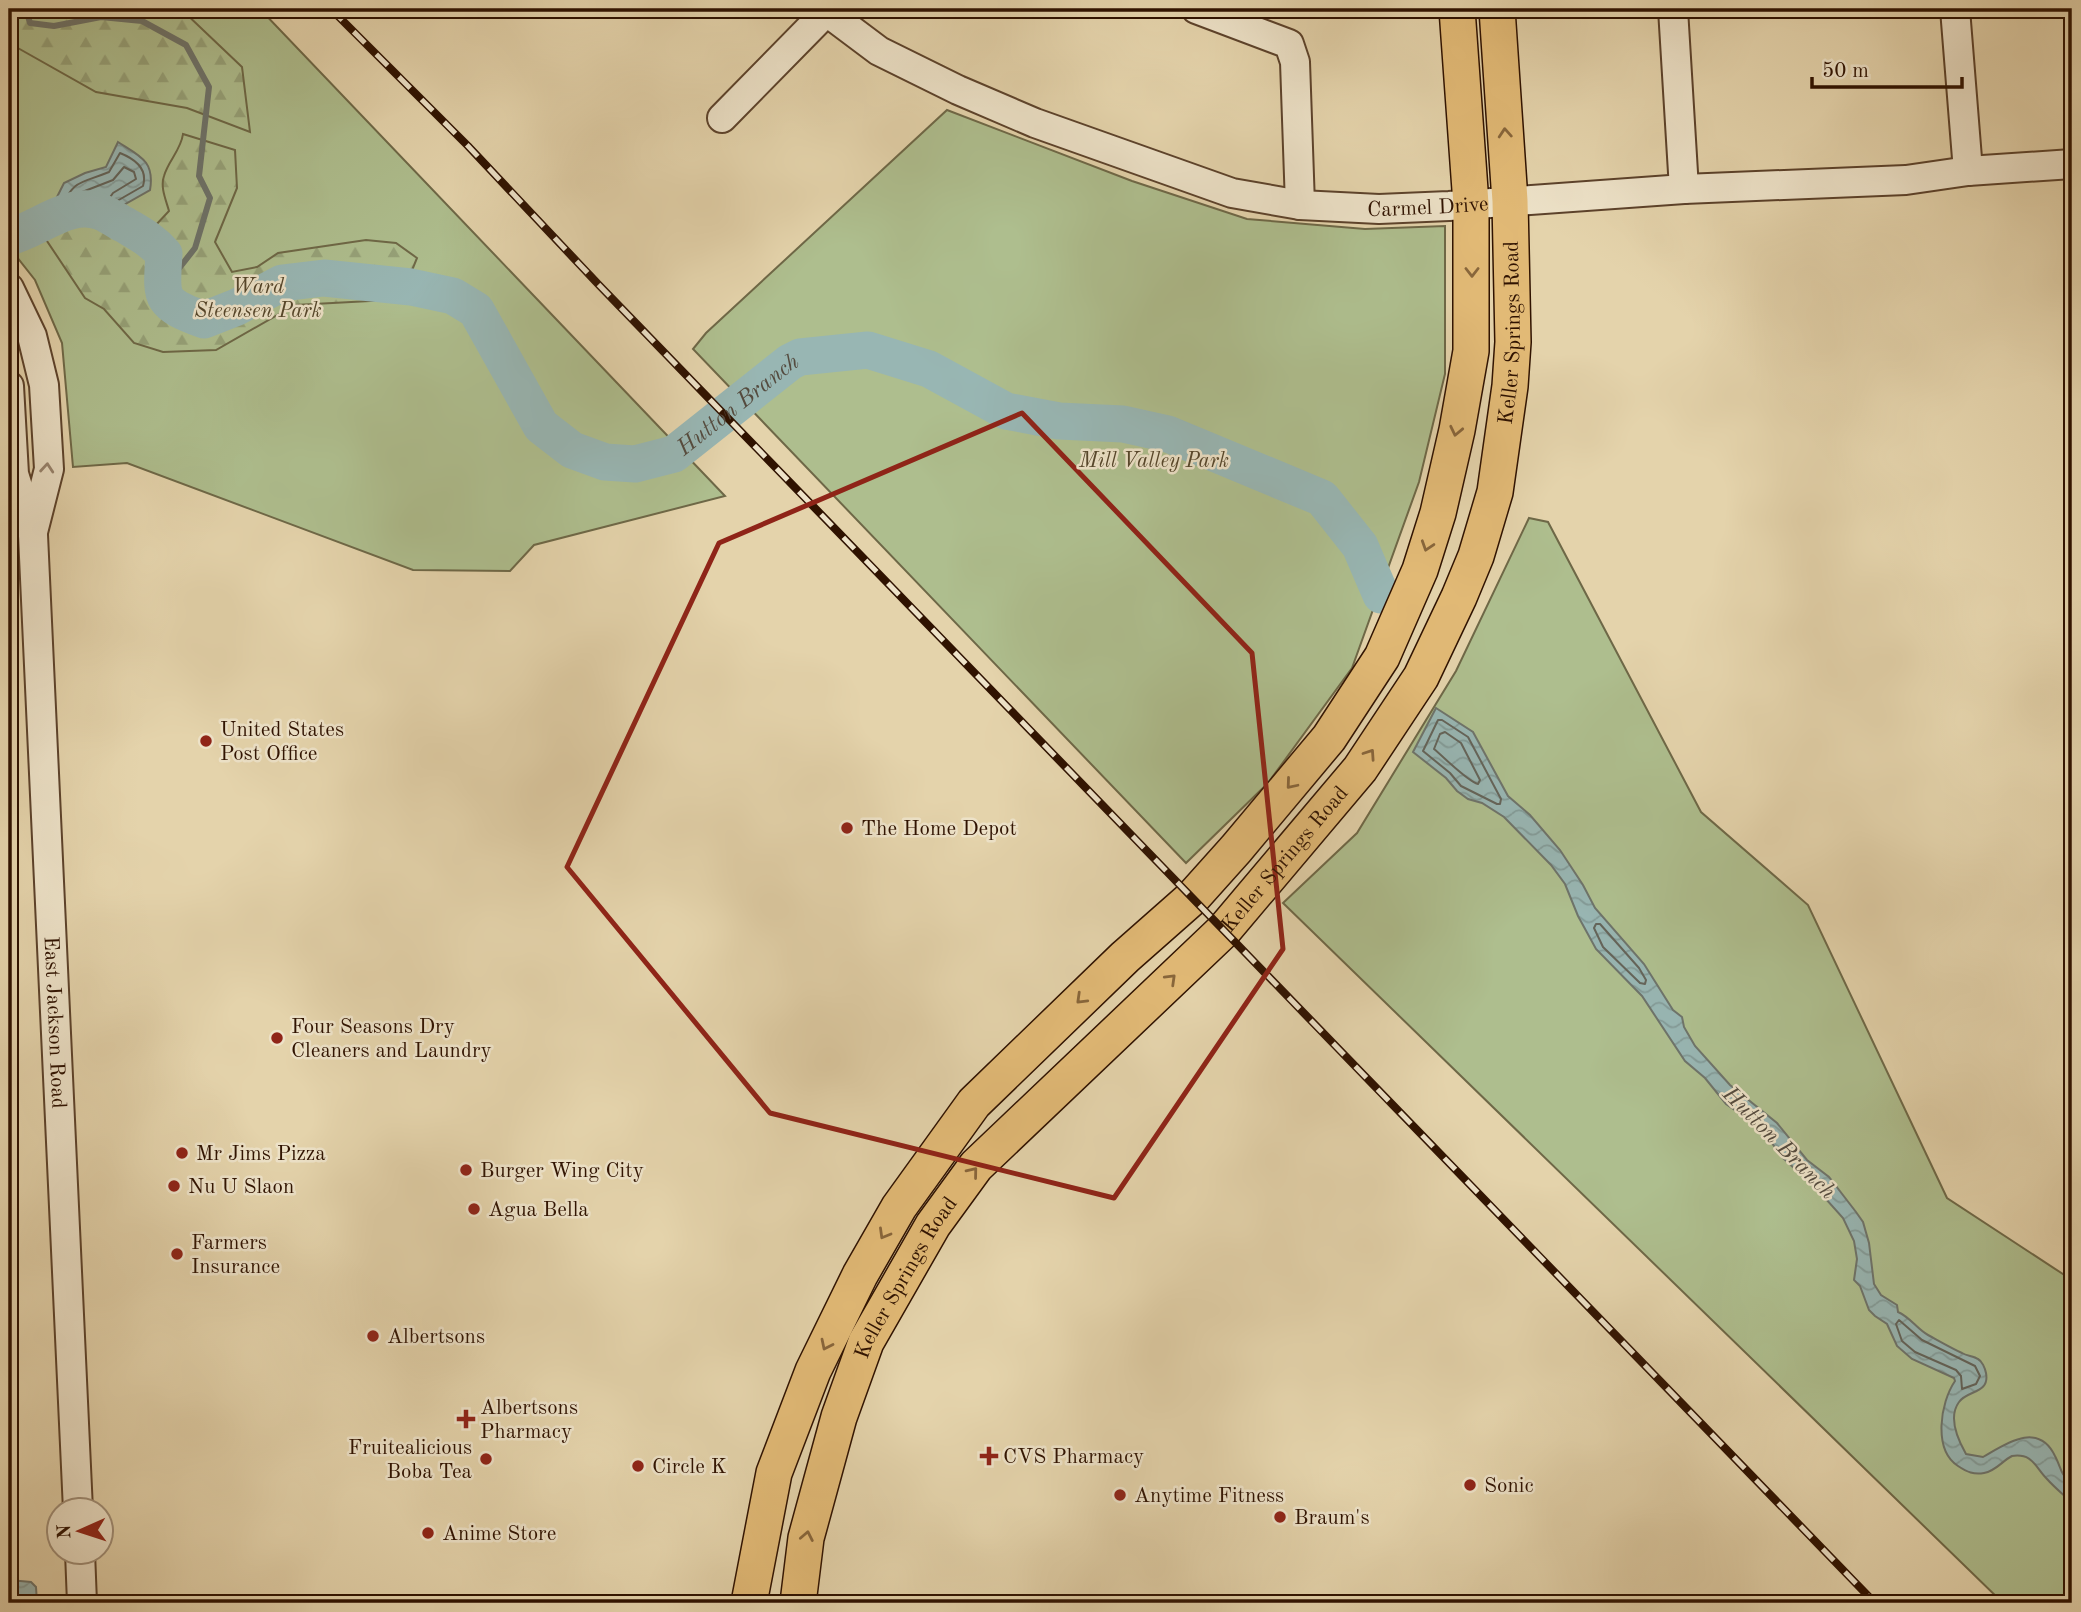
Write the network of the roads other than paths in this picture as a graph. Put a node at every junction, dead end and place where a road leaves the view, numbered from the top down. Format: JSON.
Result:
{"nodes":[{"id":1,"x":1196,"y":9,"type":"edge"},
{"id":2,"x":1457,"y":9,"type":"edge"},
{"id":3,"x":1497,"y":9,"type":"edge"},
{"id":4,"x":1673,"y":9,"type":"edge"},
{"id":5,"x":1955,"y":9,"type":"edge"},
{"id":6,"x":825,"y":10,"type":"edge"},
{"id":7,"x":722,"y":118,"type":"dead end"},
{"id":8,"x":2072,"y":164,"type":"edge"},
{"id":9,"x":1968,"y":171,"type":"junction"},
{"id":10,"x":1684,"y":189,"type":"junction"},
{"id":11,"x":1510,"y":201,"type":"junction"},
{"id":12,"x":1471,"y":204,"type":"junction"},
{"id":13,"x":1300,"y":205,"type":"junction"},
{"id":14,"x":9,"y":288,"type":"edge"},
{"id":15,"x":9,"y":386,"type":"edge"},
{"id":16,"x":1446,"y":481,"type":"junction"},
{"id":17,"x":1495,"y":492,"type":"junction"},
{"id":18,"x":33,"y":535,"type":"junction"},
{"id":19,"x":1125,"y":957,"type":"junction"},
{"id":20,"x":1086,"y":1060,"type":"junction"},
{"id":21,"x":77,"y":1496,"type":"edge"},
{"id":22,"x":81,"y":1566,"type":"edge"},
{"id":23,"x":82,"y":1603,"type":"edge"},
{"id":24,"x":749,"y":1603,"type":"edge"},
{"id":25,"x":798,"y":1603,"type":"edge"}],
"edges":[{"from":1,"to":13,"type":"street"},
{"from":2,"to":12,"type":"main road","name":"Keller Springs Road"},
{"from":11,"to":3,"type":"main road","name":"Keller Springs Road","one_way":true},
{"from":4,"to":10,"type":"street"},
{"from":5,"to":9,"type":"street"},
{"from":6,"to":7,"type":"street"},
{"from":6,"to":13,"type":"street","name":"Carmel Drive"},
{"from":8,"to":9,"type":"street","name":"Carmel Drive"},
{"from":9,"to":10,"type":"street","name":"Carmel Drive"},
{"from":10,"to":11,"type":"street","name":"Carmel Drive"},
{"from":11,"to":12,"type":"street","name":"Carmel Drive"},
{"from":11,"to":17,"type":"main road","name":"Keller Springs Road"},
{"from":12,"to":13,"type":"street","name":"Carmel Drive"},
{"from":12,"to":16,"type":"main road","name":"Keller Springs Road","one_way":true},
{"from":18,"to":14,"type":"street","name":"East Jackson Road","one_way":true},
{"from":15,"to":18,"type":"street","name":"East Jackson Road"},
{"from":16,"to":17,"type":"main road"},
{"from":16,"to":19,"type":"main road","name":"Keller Springs Road","one_way":true},
{"from":20,"to":17,"type":"main road","name":"Keller Springs Road","one_way":true},
{"from":18,"to":21,"type":"street","name":"East Jackson Road"},
{"from":19,"to":20,"type":"main road"},
{"from":19,"to":24,"type":"main road","name":"Keller Springs Road","one_way":true},
{"from":25,"to":20,"type":"main road","name":"Keller Springs Road","one_way":true},
{"from":22,"to":23,"type":"street"}]}
